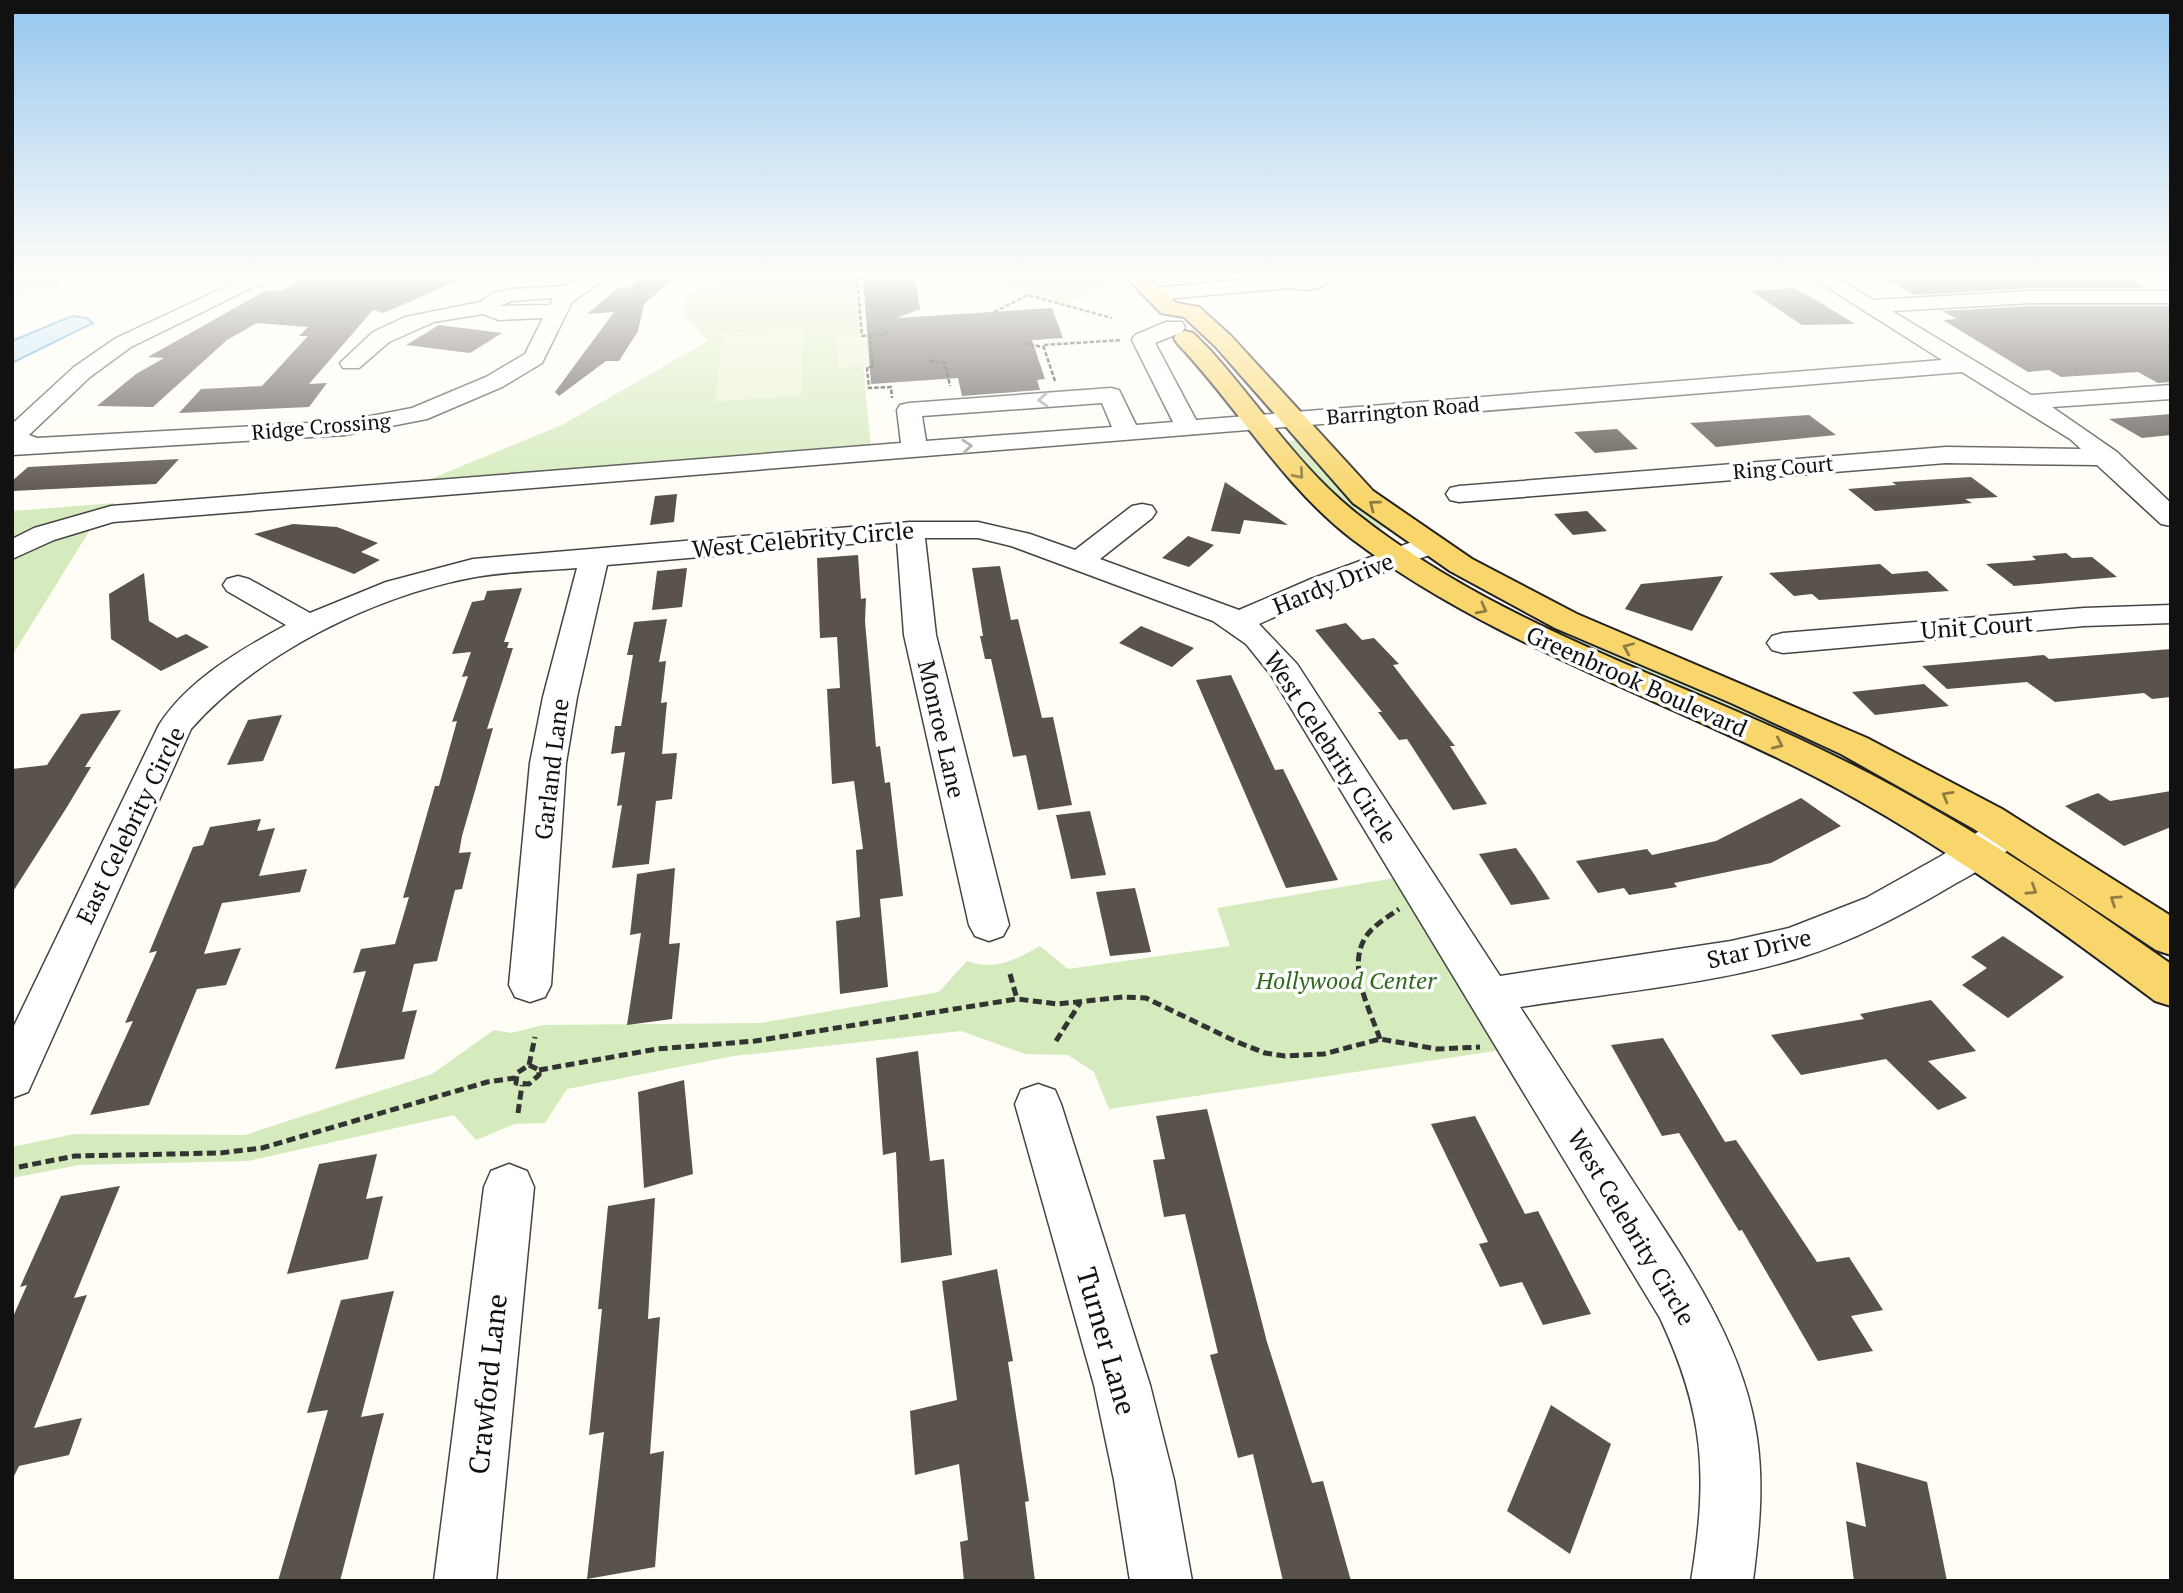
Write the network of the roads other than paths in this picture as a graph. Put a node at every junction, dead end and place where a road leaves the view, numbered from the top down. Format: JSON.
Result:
{"nodes":[{"id":1,"x":111,"y":351,"type":"edge"},
{"id":2,"x":362,"y":351,"type":"edge"},
{"id":3,"x":538,"y":351,"type":"edge"},
{"id":4,"x":1149,"y":351,"type":"edge"},
{"id":5,"x":1200,"y":351,"type":"edge"},
{"id":6,"x":1233,"y":351,"type":"edge"},
{"id":7,"x":1946,"y":351,"type":"edge"},
{"id":8,"x":351,"y":363,"type":"dead end"},
{"id":9,"x":1969,"y":365,"type":"junction"},
{"id":10,"x":2171,"y":392,"type":"edge"},
{"id":11,"x":2029,"y":402,"type":"junction"},
{"id":12,"x":1293,"y":419,"type":"junction"},
{"id":13,"x":1256,"y":422,"type":"junction"},
{"id":14,"x":1188,"y":428,"type":"junction"},
{"id":15,"x":21,"y":433,"type":"edge"},
{"id":16,"x":1127,"y":433,"type":"junction"},
{"id":17,"x":914,"y":450,"type":"junction"},
{"id":18,"x":2108,"y":457,"type":"junction"},
{"id":19,"x":1459,"y":494,"type":"dead end"},
{"id":20,"x":1142,"y":512,"type":"dead end"},
{"id":21,"x":2171,"y":518,"type":"edge"},
{"id":22,"x":910,"y":530,"type":"junction"},
{"id":23,"x":1430,"y":545,"type":"junction"},
{"id":24,"x":12,"y":550,"type":"edge"},
{"id":25,"x":594,"y":556,"type":"junction"},
{"id":26,"x":1396,"y":557,"type":"junction"},
{"id":27,"x":1079,"y":561,"type":"junction"},
{"id":28,"x":238,"y":585,"type":"dead end"},
{"id":29,"x":2171,"y":614,"type":"edge"},
{"id":30,"x":1238,"y":622,"type":"junction"},
{"id":31,"x":311,"y":627,"type":"junction"},
{"id":32,"x":1783,"y":643,"type":"dead end"},
{"id":33,"x":1991,"y":842,"type":"junction"},
{"id":34,"x":989,"y":925,"type":"dead end"},
{"id":35,"x":2171,"y":938,"type":"edge"},
{"id":36,"x":530,"y":985,"type":"dead end"},
{"id":37,"x":2171,"y":988,"type":"edge"},
{"id":38,"x":1487,"y":995,"type":"junction"},
{"id":39,"x":12,"y":1078,"type":"edge"},
{"id":40,"x":1038,"y":1104,"type":"dead end"},
{"id":41,"x":509,"y":1187,"type":"dead end"},
{"id":42,"x":465,"y":1581,"type":"edge"},
{"id":43,"x":1161,"y":1581,"type":"edge"},
{"id":44,"x":1722,"y":1581,"type":"edge"}],
"edges":[{"from":1,"to":15,"type":"street"},
{"from":2,"to":8,"type":"street"},
{"from":3,"to":15,"type":"street","name":"Ridge Crossing"},
{"from":4,"to":14,"type":"street"},
{"from":5,"to":13,"type":"main road","name":"Greenbrook Boulevard"},
{"from":6,"to":12,"type":"main road","name":"Greenbrook Boulevard"},
{"from":7,"to":9,"type":"street"},
{"from":9,"to":11,"type":"street"},
{"from":9,"to":12,"type":"street","name":"Barrington Road"},
{"from":10,"to":11,"type":"street"},
{"from":11,"to":18,"type":"street"},
{"from":12,"to":13,"type":"street","name":"Barrington Road"},
{"from":23,"to":12,"type":"main road","name":"Greenbrook Boulevard","one_way":true},
{"from":13,"to":14,"type":"street","name":"Barrington Road"},
{"from":13,"to":26,"type":"main road","name":"Greenbrook Boulevard","one_way":true},
{"from":14,"to":16,"type":"street","name":"Barrington Road"},
{"from":17,"to":16,"type":"street","name":"Barrington Road","one_way":true},
{"from":16,"to":17,"type":"street","one_way":true},
{"from":17,"to":24,"type":"street","name":"Barrington Road"},
{"from":18,"to":19,"type":"street","name":"Ring Court"},
{"from":18,"to":21,"type":"street"},
{"from":20,"to":27,"type":"street"},
{"from":22,"to":25,"type":"street","name":"West Celebrity Circle"},
{"from":22,"to":27,"type":"street","name":"West Celebrity Circle"},
{"from":22,"to":34,"type":"street","name":"Monroe Lane"},
{"from":23,"to":26,"type":"street","name":"Hardy Drive"},
{"from":33,"to":23,"type":"main road","name":"Greenbrook Boulevard","one_way":true},
{"from":25,"to":31,"type":"street","name":"West Celebrity Circle"},
{"from":25,"to":36,"type":"street","name":"Garland Lane"},
{"from":26,"to":30,"type":"street","name":"Hardy Drive"},
{"from":26,"to":33,"type":"main road","name":"Greenbrook Boulevard","one_way":true},
{"from":27,"to":30,"type":"street","name":"West Celebrity Circle"},
{"from":28,"to":31,"type":"street"},
{"from":29,"to":32,"type":"street","name":"Unit Court"},
{"from":30,"to":38,"type":"street","name":"West Celebrity Circle"},
{"from":31,"to":39,"type":"street","name":"East Celebrity Circle"},
{"from":35,"to":33,"type":"main road","name":"Greenbrook Boulevard","one_way":true},
{"from":33,"to":37,"type":"main road","name":"Greenbrook Boulevard","one_way":true},
{"from":33,"to":38,"type":"street","name":"Star Drive"},
{"from":38,"to":44,"type":"street","name":"West Celebrity Circle"},
{"from":40,"to":43,"type":"street","name":"Turner Lane"},
{"from":41,"to":42,"type":"street","name":"Crawford Lane"}]}
